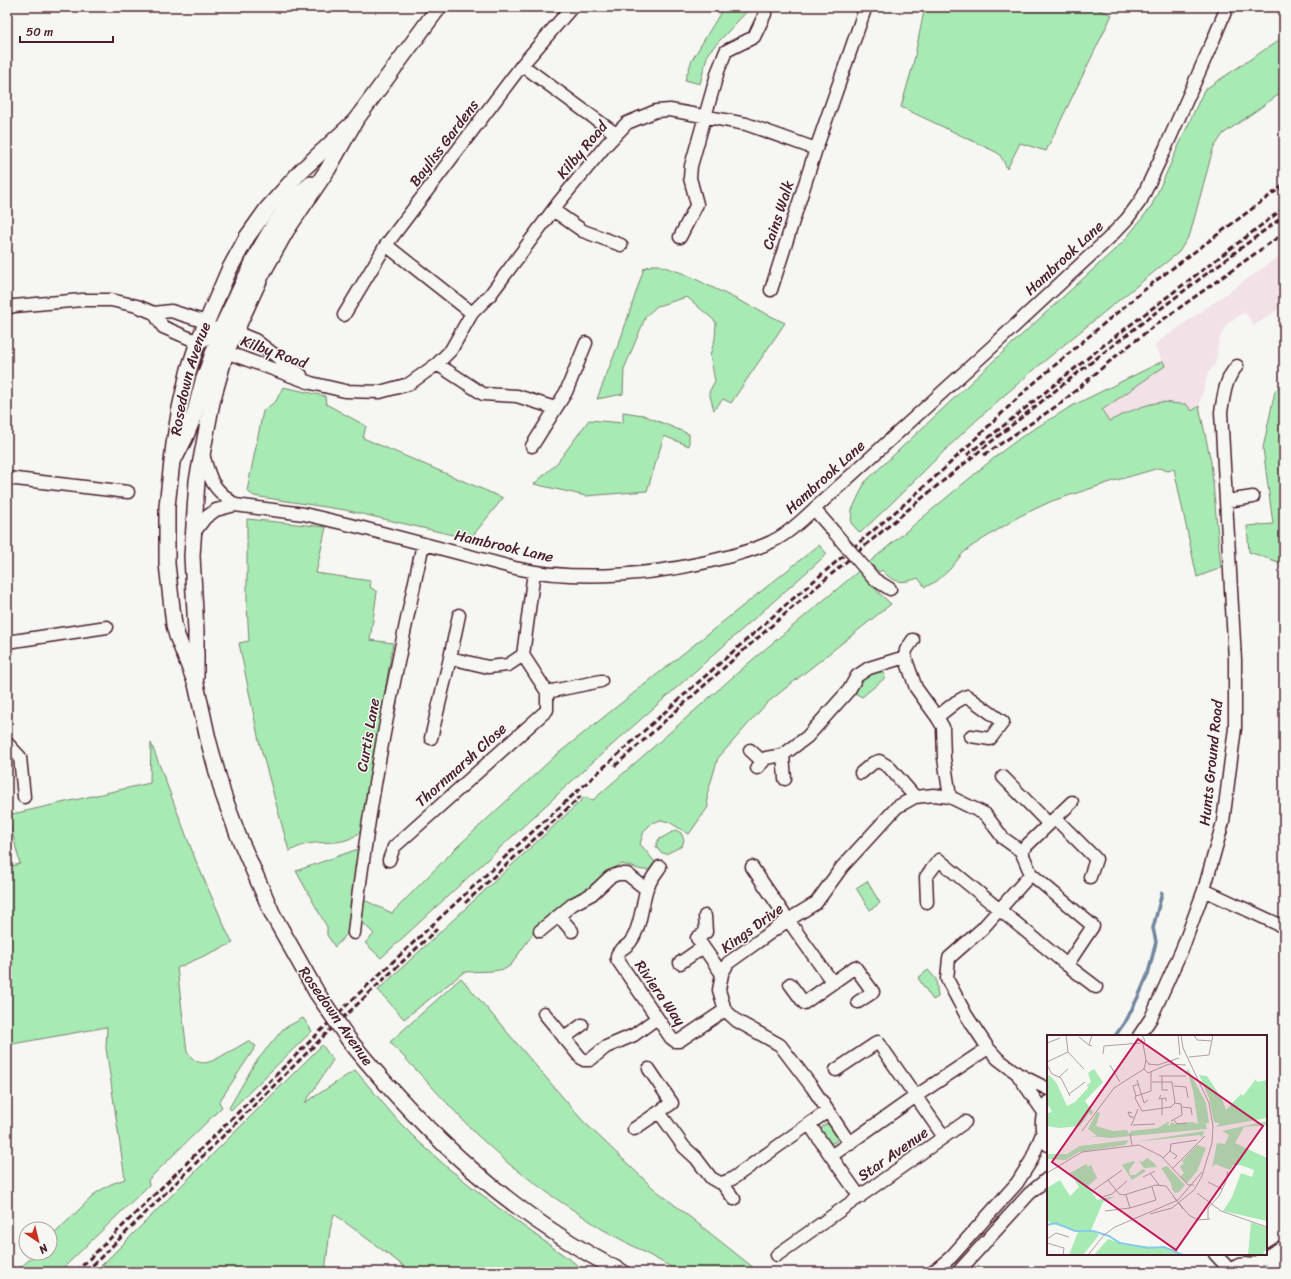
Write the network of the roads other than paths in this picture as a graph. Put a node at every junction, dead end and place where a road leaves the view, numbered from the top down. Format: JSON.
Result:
{"nodes":[{"id":1,"x":440,"y":7,"type":"edge"},
{"id":2,"x":572,"y":7,"type":"edge"},
{"id":3,"x":1227,"y":7,"type":"edge"},
{"id":4,"x":864,"y":12,"type":"dead end"},
{"id":5,"x":765,"y":14,"type":"dead end"},
{"id":6,"x":522,"y":65,"type":"junction"},
{"id":7,"x":705,"y":116,"type":"junction"},
{"id":8,"x":355,"y":121,"type":"junction"},
{"id":9,"x":616,"y":134,"type":"junction"},
{"id":10,"x":816,"y":149,"type":"junction"},
{"id":11,"x":553,"y":210,"type":"junction"},
{"id":12,"x":680,"y":237,"type":"dead end"},
{"id":13,"x":386,"y":245,"type":"junction"},
{"id":14,"x":621,"y":245,"type":"dead end"},
{"id":15,"x":771,"y":290,"type":"dead end"},
{"id":16,"x":7,"y":308,"type":"edge"},
{"id":17,"x":154,"y":313,"type":"junction"},
{"id":18,"x":472,"y":313,"type":"junction"},
{"id":19,"x":344,"y":315,"type":"dead end"},
{"id":20,"x":206,"y":322,"type":"junction"},
{"id":21,"x":228,"y":330,"type":"junction"},
{"id":22,"x":198,"y":342,"type":"junction"},
{"id":23,"x":586,"y":344,"type":"dead end"},
{"id":24,"x":221,"y":350,"type":"junction"},
{"id":25,"x":437,"y":364,"type":"junction"},
{"id":26,"x":1237,"y":366,"type":"dead end"},
{"id":27,"x":311,"y":383,"type":"junction"},
{"id":28,"x":555,"y":408,"type":"junction"},
{"id":29,"x":532,"y":446,"type":"dead end"},
{"id":30,"x":202,"y":451,"type":"junction"},
{"id":31,"x":171,"y":467,"type":"junction"},
{"id":32,"x":7,"y":478,"type":"edge"},
{"id":33,"x":128,"y":492,"type":"dead end"},
{"id":34,"x":1253,"y":497,"type":"dead end"},
{"id":35,"x":1227,"y":500,"type":"junction"},
{"id":36,"x":235,"y":505,"type":"junction"},
{"id":37,"x":814,"y":509,"type":"junction"},
{"id":38,"x":193,"y":534,"type":"junction"},
{"id":39,"x":423,"y":544,"type":"junction"},
{"id":40,"x":534,"y":572,"type":"junction"},
{"id":41,"x":890,"y":589,"type":"dead end"},
{"id":42,"x":459,"y":615,"type":"dead end"},
{"id":43,"x":107,"y":627,"type":"dead end"},
{"id":44,"x":913,"y":640,"type":"dead end"},
{"id":45,"x":7,"y":642,"type":"edge"},
{"id":46,"x":522,"y":655,"type":"junction"},
{"id":47,"x":905,"y":657,"type":"junction"},
{"id":48,"x":450,"y":658,"type":"junction"},
{"id":49,"x":601,"y":680,"type":"dead end"},
{"id":50,"x":196,"y":684,"type":"junction"},
{"id":51,"x":547,"y":692,"type":"junction"},
{"id":52,"x":937,"y":717,"type":"junction"},
{"id":53,"x":971,"y":736,"type":"dead end"},
{"id":54,"x":431,"y":738,"type":"dead end"},
{"id":55,"x":7,"y":743,"type":"edge"},
{"id":56,"x":750,"y":750,"type":"dead end"},
{"id":57,"x":783,"y":755,"type":"junction"},
{"id":58,"x":861,"y":773,"type":"dead end"},
{"id":59,"x":1003,"y":778,"type":"dead end"},
{"id":60,"x":785,"y":779,"type":"dead end"},
{"id":61,"x":24,"y":797,"type":"dead end"},
{"id":62,"x":914,"y":797,"type":"junction"},
{"id":63,"x":950,"y":797,"type":"junction"},
{"id":64,"x":1072,"y":802,"type":"dead end"},
{"id":65,"x":1052,"y":821,"type":"junction"},
{"id":66,"x":1021,"y":852,"type":"junction"},
{"id":67,"x":389,"y":860,"type":"dead end"},
{"id":68,"x":660,"y":867,"type":"dead end"},
{"id":69,"x":752,"y":867,"type":"dead end"},
{"id":70,"x":1031,"y":874,"type":"junction"},
{"id":71,"x":1090,"y":877,"type":"dead end"},
{"id":72,"x":646,"y":889,"type":"junction"},
{"id":73,"x":1204,"y":890,"type":"junction"},
{"id":74,"x":927,"y":902,"type":"dead end"},
{"id":75,"x":999,"y":910,"type":"junction"},
{"id":76,"x":559,"y":916,"type":"junction"},
{"id":77,"x":705,"y":916,"type":"dead end"},
{"id":78,"x":788,"y":920,"type":"junction"},
{"id":79,"x":1284,"y":927,"type":"edge"},
{"id":80,"x":540,"y":931,"type":"dead end"},
{"id":81,"x":572,"y":931,"type":"dead end"},
{"id":82,"x":354,"y":933,"type":"dead end"},
{"id":83,"x":703,"y":947,"type":"junction"},
{"id":84,"x":680,"y":963,"type":"dead end"},
{"id":85,"x":1067,"y":965,"type":"junction"},
{"id":86,"x":722,"y":974,"type":"junction"},
{"id":87,"x":833,"y":983,"type":"junction"},
{"id":88,"x":790,"y":984,"type":"dead end"},
{"id":89,"x":1096,"y":986,"type":"dead end"},
{"id":90,"x":858,"y":1002,"type":"dead end"},
{"id":91,"x":725,"y":1010,"type":"junction"},
{"id":92,"x":544,"y":1013,"type":"dead end"},
{"id":93,"x":657,"y":1018,"type":"junction"},
{"id":94,"x":582,"y":1024,"type":"dead end"},
{"id":95,"x":1140,"y":1035,"type":"edge"},
{"id":96,"x":564,"y":1038,"type":"junction"},
{"id":97,"x":988,"y":1048,"type":"junction"},
{"id":98,"x":649,"y":1069,"type":"dead end"},
{"id":99,"x":836,"y":1070,"type":"dead end"},
{"id":100,"x":1018,"y":1074,"type":"junction"},
{"id":101,"x":1047,"y":1088,"type":"edge"},
{"id":102,"x":916,"y":1096,"type":"junction"},
{"id":103,"x":1046,"y":1106,"type":"edge"},
{"id":104,"x":828,"y":1111,"type":"junction"},
{"id":105,"x":659,"y":1112,"type":"junction"},
{"id":106,"x":964,"y":1122,"type":"dead end"},
{"id":107,"x":809,"y":1124,"type":"junction"},
{"id":108,"x":634,"y":1129,"type":"dead end"},
{"id":109,"x":1042,"y":1134,"type":"junction"},
{"id":110,"x":944,"y":1137,"type":"junction"},
{"id":111,"x":850,"y":1144,"type":"junction"},
{"id":112,"x":1047,"y":1144,"type":"edge"},
{"id":113,"x":831,"y":1156,"type":"junction"},
{"id":114,"x":1047,"y":1179,"type":"edge"},
{"id":115,"x":727,"y":1181,"type":"junction"},
{"id":116,"x":860,"y":1197,"type":"junction"},
{"id":117,"x":734,"y":1199,"type":"dead end"},
{"id":118,"x":1284,"y":1246,"type":"edge"},
{"id":119,"x":777,"y":1255,"type":"dead end"},
{"id":120,"x":1216,"y":1255,"type":"edge"},
{"id":121,"x":1256,"y":1268,"type":"edge"},
{"id":122,"x":1230,"y":1271,"type":"edge"},
{"id":123,"x":622,"y":1272,"type":"edge"},
{"id":124,"x":933,"y":1272,"type":"edge"},
{"id":125,"x":958,"y":1272,"type":"edge"},
{"id":126,"x":1268,"y":1272,"type":"edge"}],
"edges":[{"from":1,"to":8,"type":"street","name":"Rosedown Avenue"},
{"from":2,"to":6,"type":"street","name":"Bayliss Gardens"},
{"from":3,"to":37,"type":"street","name":"Hambrook Lane"},
{"from":4,"to":10,"type":"street"},
{"from":5,"to":7,"type":"street"},
{"from":6,"to":9,"type":"street"},
{"from":6,"to":13,"type":"street","name":"Bayliss Gardens"},
{"from":7,"to":9,"type":"street","name":"Kilby Road"},
{"from":7,"to":10,"type":"street","name":"Kilby Road"},
{"from":7,"to":12,"type":"street"},
{"from":8,"to":20,"type":"street","name":"Rosedown Avenue"},
{"from":8,"to":21,"type":"street","name":"Rosedown Avenue"},
{"from":9,"to":11,"type":"street","name":"Kilby Road"},
{"from":10,"to":15,"type":"street","name":"Cains Walk"},
{"from":11,"to":14,"type":"street"},
{"from":11,"to":18,"type":"street","name":"Kilby Road"},
{"from":13,"to":18,"type":"street"},
{"from":13,"to":19,"type":"street","name":"Bayliss Gardens"},
{"from":16,"to":17,"type":"street"},
{"from":17,"to":20,"type":"street"},
{"from":17,"to":22,"type":"street"},
{"from":18,"to":25,"type":"street","name":"Kilby Road"},
{"from":20,"to":21,"type":"street"},
{"from":20,"to":22,"type":"street","name":"Rosedown Avenue"},
{"from":21,"to":22,"type":"street"},
{"from":21,"to":24,"type":"street"},
{"from":21,"to":27,"type":"street","name":"Kilby Road"},
{"from":22,"to":24,"type":"street"},
{"from":22,"to":31,"type":"street","name":"Rosedown Avenue"},
{"from":23,"to":28,"type":"street"},
{"from":24,"to":27,"type":"street","name":"Kilby Road"},
{"from":24,"to":30,"type":"street","name":"Rosedown Avenue"},
{"from":24,"to":31,"type":"street"},
{"from":25,"to":27,"type":"street","name":"Kilby Road"},
{"from":25,"to":28,"type":"street"},
{"from":26,"to":35,"type":"street","name":"Hunts Ground Road"},
{"from":28,"to":29,"type":"street"},
{"from":30,"to":36,"type":"street"},
{"from":30,"to":38,"type":"street","name":"Rosedown Avenue"},
{"from":31,"to":50,"type":"street","name":"Rosedown Avenue"},
{"from":32,"to":33,"type":"street"},
{"from":34,"to":35,"type":"street"},
{"from":35,"to":73,"type":"street","name":"Hunts Ground Road"},
{"from":36,"to":38,"type":"street","name":"Hambrook Lane"},
{"from":36,"to":39,"type":"street","name":"Hambrook Lane"},
{"from":37,"to":40,"type":"street","name":"Hambrook Lane"},
{"from":37,"to":41,"type":"street","bridge":true},
{"from":38,"to":50,"type":"street","name":"Rosedown Avenue"},
{"from":39,"to":40,"type":"street","name":"Hambrook Lane"},
{"from":39,"to":82,"type":"street","name":"Curtis Lane"},
{"from":40,"to":46,"type":"street"},
{"from":42,"to":48,"type":"street"},
{"from":43,"to":45,"type":"street"},
{"from":44,"to":47,"type":"street"},
{"from":46,"to":48,"type":"street"},
{"from":46,"to":51,"type":"street"},
{"from":47,"to":52,"type":"street"},
{"from":47,"to":57,"type":"street"},
{"from":48,"to":54,"type":"street"},
{"from":49,"to":51,"type":"street"},
{"from":50,"to":123,"type":"street","name":"Rosedown Avenue","bridge":true},
{"from":51,"to":67,"type":"street","name":"Thornmarsh Close"},
{"from":52,"to":53,"type":"street"},
{"from":52,"to":63,"type":"street"},
{"from":55,"to":61,"type":"street"},
{"from":56,"to":57,"type":"street"},
{"from":57,"to":60,"type":"street"},
{"from":58,"to":62,"type":"street"},
{"from":59,"to":65,"type":"street"},
{"from":62,"to":63,"type":"street","name":"Kings Drive"},
{"from":62,"to":78,"type":"street","name":"Kings Drive"},
{"from":63,"to":66,"type":"street","name":"Kings Drive"},
{"from":64,"to":65,"type":"street"},
{"from":65,"to":66,"type":"street"},
{"from":65,"to":71,"type":"street"},
{"from":66,"to":70,"type":"street","name":"Kings Drive"},
{"from":68,"to":72,"type":"street","name":"Riviera Way"},
{"from":69,"to":78,"type":"street"},
{"from":70,"to":75,"type":"street"},
{"from":70,"to":85,"type":"street"},
{"from":72,"to":76,"type":"street"},
{"from":72,"to":93,"type":"street","name":"Riviera Way"},
{"from":73,"to":79,"type":"street"},
{"from":73,"to":95,"type":"street","name":"Hunts Ground Road"},
{"from":74,"to":75,"type":"street"},
{"from":75,"to":85,"type":"street"},
{"from":75,"to":97,"type":"street"},
{"from":76,"to":80,"type":"street"},
{"from":76,"to":81,"type":"street"},
{"from":77,"to":83,"type":"street"},
{"from":78,"to":86,"type":"street","name":"Kings Drive"},
{"from":78,"to":87,"type":"street"},
{"from":83,"to":84,"type":"street"},
{"from":83,"to":86,"type":"street"},
{"from":85,"to":89,"type":"street"},
{"from":86,"to":91,"type":"street","name":"Kings Drive"},
{"from":87,"to":88,"type":"street"},
{"from":87,"to":90,"type":"street"},
{"from":91,"to":93,"type":"street","name":"Riviera Way"},
{"from":91,"to":104,"type":"street"},
{"from":92,"to":96,"type":"street"},
{"from":93,"to":96,"type":"street"},
{"from":94,"to":96,"type":"street"},
{"from":97,"to":100,"type":"street"},
{"from":97,"to":102,"type":"street"},
{"from":98,"to":105,"type":"street"},
{"from":99,"to":102,"type":"street","name":"Star Avenue"},
{"from":100,"to":101,"type":"street"},
{"from":100,"to":103,"type":"street"},
{"from":102,"to":110,"type":"street","name":"Star Avenue"},
{"from":102,"to":111,"type":"street"},
{"from":103,"to":109,"type":"street"},
{"from":104,"to":107,"type":"street"},
{"from":104,"to":111,"type":"street"},
{"from":105,"to":108,"type":"street"},
{"from":105,"to":115,"type":"street"},
{"from":106,"to":110,"type":"street","name":"Star Avenue"},
{"from":107,"to":113,"type":"street"},
{"from":107,"to":115,"type":"street"},
{"from":109,"to":112,"type":"street"},
{"from":109,"to":124,"type":"street"},
{"from":110,"to":116,"type":"street","name":"Star Avenue"},
{"from":111,"to":113,"type":"street"},
{"from":113,"to":116,"type":"street","name":"Star Avenue"},
{"from":114,"to":125,"type":"street"},
{"from":115,"to":117,"type":"street"},
{"from":116,"to":119,"type":"street","name":"Star Avenue"},
{"from":118,"to":121,"type":"street"},
{"from":118,"to":126,"type":"street"},
{"from":120,"to":122,"type":"street"},
{"from":121,"to":122,"type":"street"}]}
